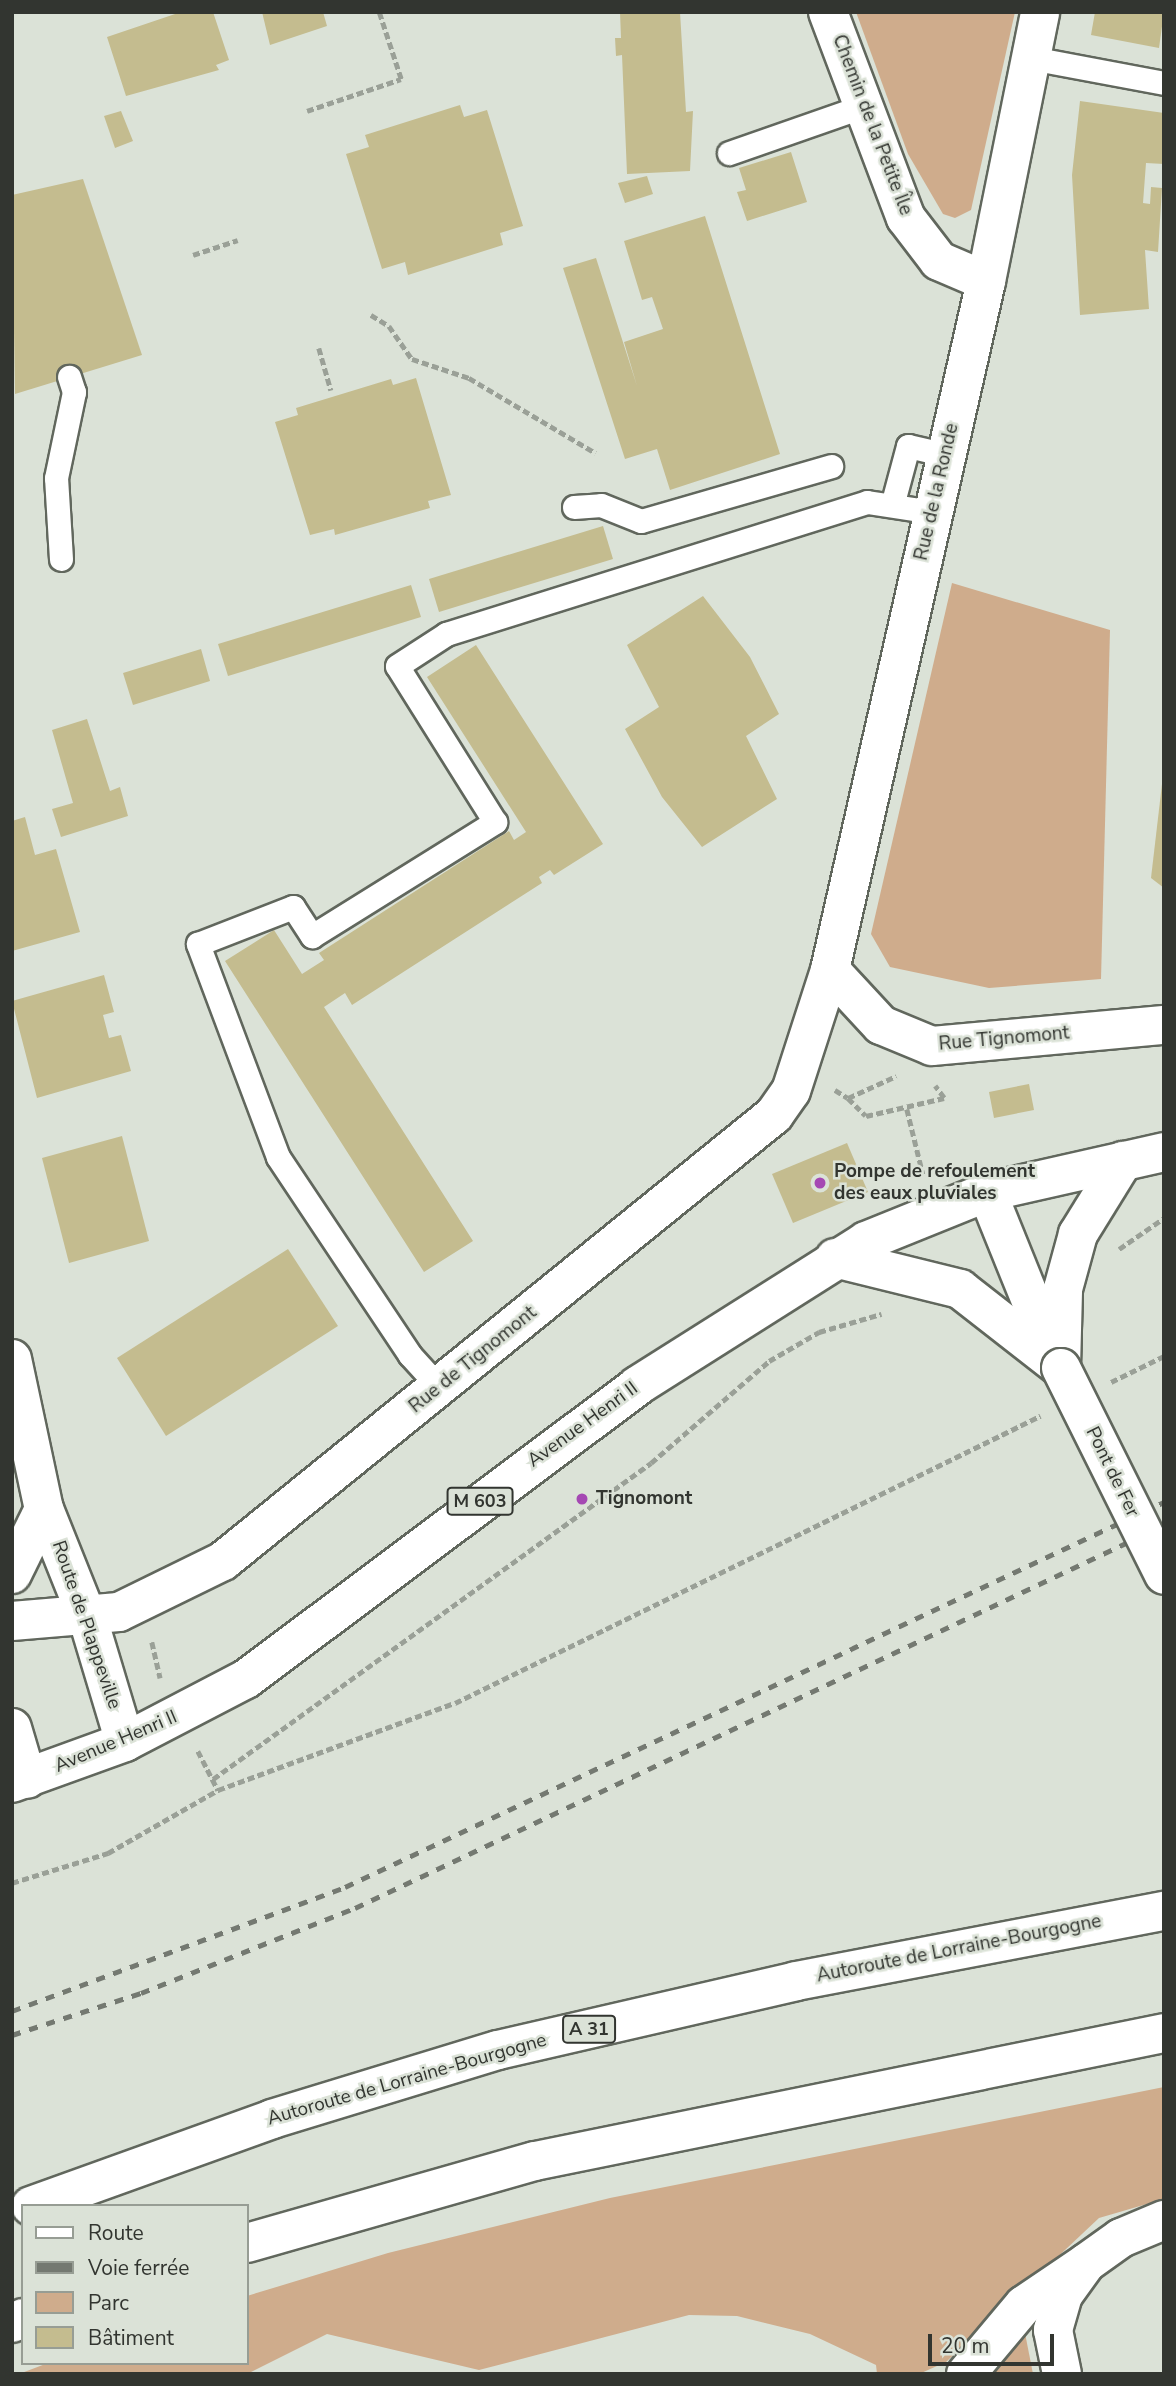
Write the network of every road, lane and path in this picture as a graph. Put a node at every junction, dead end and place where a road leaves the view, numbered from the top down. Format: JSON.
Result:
{"nodes":[{"id":1,"x":379,"y":12,"type":"edge"},
{"id":2,"x":828,"y":12,"type":"edge"},
{"id":3,"x":1040,"y":12,"type":"edge"},
{"id":4,"x":1031,"y":58,"type":"junction"},
{"id":5,"x":1164,"y":83,"type":"edge"},
{"id":6,"x":864,"y":106,"type":"junction"},
{"id":7,"x":307,"y":111,"type":"dead end"},
{"id":8,"x":729,"y":153,"type":"dead end"},
{"id":9,"x":238,"y":240,"type":"dead end"},
{"id":10,"x":193,"y":255,"type":"dead end"},
{"id":11,"x":986,"y":281,"type":"junction"},
{"id":12,"x":371,"y":315,"type":"dead end"},
{"id":13,"x":319,"y":348,"type":"dead end"},
{"id":14,"x":69,"y":377,"type":"dead end"},
{"id":15,"x":331,"y":390,"type":"dead end"},
{"id":16,"x":596,"y":453,"type":"dead end"},
{"id":17,"x":946,"y":455,"type":"junction"},
{"id":18,"x":831,"y":466,"type":"dead end"},
{"id":19,"x":893,"y":502,"type":"junction"},
{"id":20,"x":574,"y":507,"type":"dead end"},
{"id":21,"x":932,"y":512,"type":"junction"},
{"id":22,"x":61,"y":559,"type":"dead end"},
{"id":23,"x":830,"y":970,"type":"junction"},
{"id":24,"x":1164,"y":1025,"type":"edge"},
{"id":25,"x":848,"y":1098,"type":"dead end"},
{"id":26,"x":944,"y":1098,"type":"dead end"},
{"id":27,"x":906,"y":1109,"type":"junction"},
{"id":28,"x":1164,"y":1152,"type":"edge"},
{"id":29,"x":1123,"y":1161,"type":"junction"},
{"id":30,"x":987,"y":1192,"type":"junction"},
{"id":31,"x":932,"y":1209,"type":"junction"},
{"id":32,"x":1164,"y":1218,"type":"edge"},
{"id":33,"x":1109,"y":1256,"type":"dead end"},
{"id":34,"x":835,"y":1258,"type":"junction"},
{"id":35,"x":888,"y":1315,"type":"dead end"},
{"id":36,"x":1164,"y":1356,"type":"edge"},
{"id":37,"x":12,"y":1359,"type":"edge"},
{"id":38,"x":1061,"y":1368,"type":"junction"},
{"id":39,"x":1107,"y":1384,"type":"dead end"},
{"id":40,"x":440,"y":1388,"type":"junction"},
{"id":41,"x":1044,"y":1415,"type":"dead end"},
{"id":42,"x":44,"y":1509,"type":"junction"},
{"id":43,"x":12,"y":1574,"type":"edge"},
{"id":44,"x":1164,"y":1575,"type":"edge"},
{"id":45,"x":88,"y":1619,"type":"junction"},
{"id":46,"x":12,"y":1621,"type":"edge"},
{"id":47,"x":12,"y":1728,"type":"edge"},
{"id":48,"x":125,"y":1742,"type":"junction"},
{"id":49,"x":20,"y":1781,"type":"edge"},
{"id":50,"x":218,"y":1790,"type":"junction"},
{"id":51,"x":12,"y":1883,"type":"edge"},
{"id":52,"x":1164,"y":1911,"type":"edge"},
{"id":53,"x":1164,"y":2033,"type":"edge"},
{"id":54,"x":37,"y":2204,"type":"edge"},
{"id":55,"x":1164,"y":2220,"type":"edge"},
{"id":56,"x":248,"y":2243,"type":"edge"},
{"id":57,"x":1086,"y":2263,"type":"junction"},
{"id":58,"x":965,"y":2374,"type":"edge"},
{"id":59,"x":1062,"y":2374,"type":"edge"}],
"edges":[{"from":1,"to":7,"type":"path"},
{"from":2,"to":6,"type":"main road","name":"Chemin de la Petite Île"},
{"from":3,"to":4,"type":"main road","name":"Rue de la Ronde"},
{"from":4,"to":5,"type":"lane"},
{"from":4,"to":11,"type":"main road","name":"Rue de la Ronde"},
{"from":6,"to":8,"type":"lane"},
{"from":6,"to":11,"type":"main road","name":"Chemin de la Petite Île"},
{"from":9,"to":10,"type":"path"},
{"from":11,"to":17,"type":"main road","name":"Rue de la Ronde"},
{"from":12,"to":16,"type":"path"},
{"from":13,"to":15,"type":"path"},
{"from":14,"to":22,"type":"lane"},
{"from":17,"to":19,"type":"lane"},
{"from":17,"to":21,"type":"main road","name":"Rue de la Ronde"},
{"from":18,"to":20,"type":"lane"},
{"from":19,"to":21,"type":"lane"},
{"from":19,"to":40,"type":"lane"},
{"from":21,"to":23,"type":"main road","name":"Rue de la Ronde"},
{"from":23,"to":24,"type":"main road","name":"Rue Tignomont"},
{"from":23,"to":40,"type":"main road","name":"Rue de Tignomont"},
{"from":25,"to":27,"type":"path"},
{"from":26,"to":27,"type":"path"},
{"from":27,"to":31,"type":"path"},
{"from":28,"to":29,"type":"main road","name":"Avenue Henri II"},
{"from":29,"to":30,"type":"main road","name":"Avenue Henri II"},
{"from":29,"to":38,"type":"main road"},
{"from":30,"to":31,"type":"main road","name":"Avenue Henri II","number":"M 603"},
{"from":30,"to":38,"type":"main road","name":"Pont de Fer"},
{"from":31,"to":34,"type":"main road","name":"Avenue Henri II","number":"M 603"},
{"from":32,"to":33,"type":"path"},
{"from":34,"to":38,"type":"main road"},
{"from":34,"to":48,"type":"main road","name":"Avenue Henri II","number":"M 603"},
{"from":35,"to":50,"type":"path"},
{"from":36,"to":39,"type":"path"},
{"from":37,"to":42,"type":"main road","name":"Route de Plappeville"},
{"from":38,"to":44,"type":"main road","name":"Pont de Fer","bridge":true},
{"from":40,"to":45,"type":"main road","name":"Rue de Tignomont"},
{"from":41,"to":50,"type":"path"},
{"from":42,"to":43,"type":"main road","name":"Route de Plappeville"},
{"from":42,"to":45,"type":"main road","name":"Route de Plappeville"},
{"from":45,"to":46,"type":"main road","name":"Rue de Tignomont"},
{"from":45,"to":48,"type":"main road","name":"Route de Plappeville"},
{"from":47,"to":49,"type":"main road"},
{"from":48,"to":49,"type":"main road","name":"Avenue Henri II","number":"M 603"},
{"from":50,"to":51,"type":"path"},
{"from":52,"to":54,"type":"main road","name":"Autoroute de Lorraine-Bourgogne","number":"A 31"},
{"from":53,"to":56,"type":"main road"},
{"from":55,"to":57,"type":"main road"},
{"from":57,"to":58,"type":"main road"},
{"from":57,"to":59,"type":"main road"}]}
